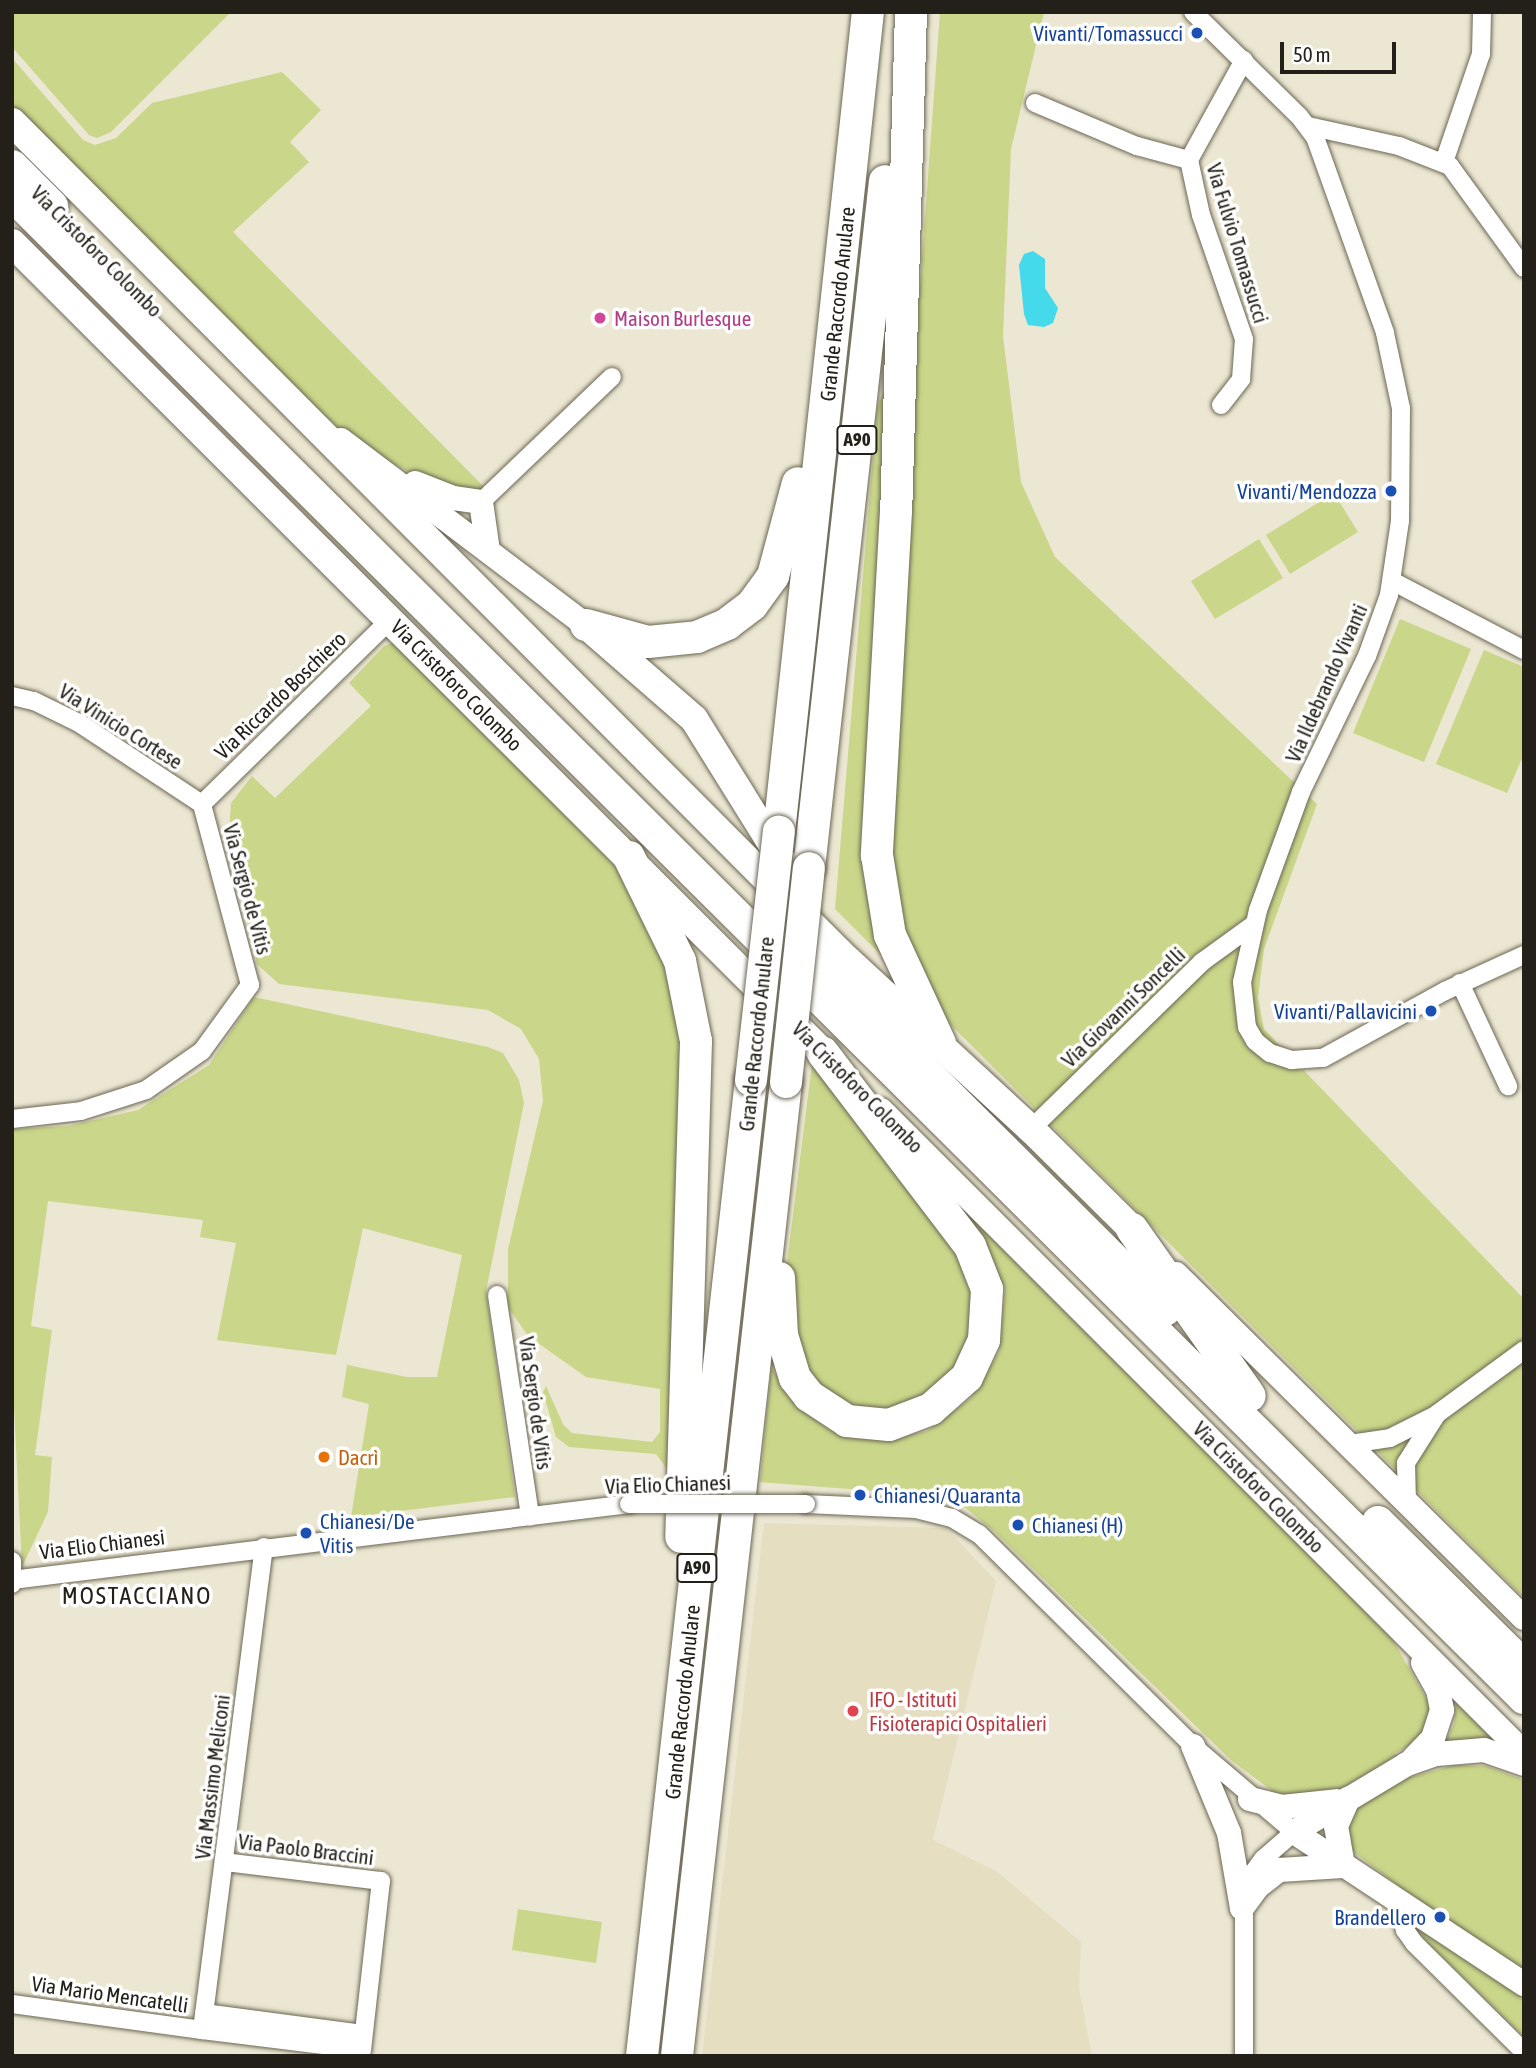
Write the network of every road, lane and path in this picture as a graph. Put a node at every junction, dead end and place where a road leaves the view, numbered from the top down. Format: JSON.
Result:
{"nodes":[{"id":1,"x":868,"y":12,"type":"edge"},
{"id":2,"x":903,"y":12,"type":"edge"},
{"id":3,"x":911,"y":12,"type":"edge"},
{"id":4,"x":1193,"y":12,"type":"edge"},
{"id":5,"x":1482,"y":12,"type":"edge"},
{"id":6,"x":1244,"y":60,"type":"junction"},
{"id":7,"x":1035,"y":103,"type":"dead end"},
{"id":8,"x":12,"y":122,"type":"edge"},
{"id":9,"x":1308,"y":126,"type":"junction"},
{"id":10,"x":1189,"y":160,"type":"junction"},
{"id":11,"x":1444,"y":162,"type":"junction"},
{"id":12,"x":12,"y":166,"type":"edge"},
{"id":13,"x":12,"y":195,"type":"edge"},
{"id":14,"x":12,"y":226,"type":"edge"},
{"id":15,"x":12,"y":243,"type":"edge"},
{"id":16,"x":12,"y":263,"type":"edge"},
{"id":17,"x":1524,"y":268,"type":"edge"},
{"id":18,"x":834,"y":325,"type":"junction"},
{"id":19,"x":163,"y":345,"type":"junction"},
{"id":20,"x":612,"y":377,"type":"dead end"},
{"id":21,"x":1220,"y":405,"type":"dead end"},
{"id":22,"x":303,"y":410,"type":"junction"},
{"id":23,"x":383,"y":470,"type":"junction"},
{"id":24,"x":259,"y":486,"type":"junction"},
{"id":25,"x":481,"y":502,"type":"junction"},
{"id":26,"x":488,"y":551,"type":"junction"},
{"id":27,"x":1392,"y":581,"type":"junction"},
{"id":28,"x":391,"y":619,"type":"junction"},
{"id":29,"x":586,"y":625,"type":"junction"},
{"id":30,"x":1524,"y":650,"type":"edge"},
{"id":31,"x":12,"y":696,"type":"edge"},
{"id":32,"x":202,"y":804,"type":"junction"},
{"id":33,"x":629,"y":857,"type":"junction"},
{"id":34,"x":1253,"y":925,"type":"junction"},
{"id":35,"x":840,"y":953,"type":"junction"},
{"id":36,"x":1524,"y":955,"type":"edge"},
{"id":37,"x":1460,"y":984,"type":"junction"},
{"id":38,"x":940,"y":1043,"type":"junction"},
{"id":39,"x":823,"y":1053,"type":"junction"},
{"id":40,"x":1508,"y":1086,"type":"dead end"},
{"id":41,"x":12,"y":1119,"type":"edge"},
{"id":42,"x":1031,"y":1129,"type":"junction"},
{"id":43,"x":777,"y":1163,"type":"junction"},
{"id":44,"x":1132,"y":1229,"type":"junction"},
{"id":45,"x":497,"y":1295,"type":"dead end"},
{"id":46,"x":1524,"y":1350,"type":"edge"},
{"id":47,"x":1524,"y":1369,"type":"edge"},
{"id":48,"x":1498,"y":1371,"type":"junction"},
{"id":49,"x":1250,"y":1395,"type":"junction"},
{"id":50,"x":1437,"y":1414,"type":"junction"},
{"id":51,"x":1350,"y":1444,"type":"junction"},
{"id":52,"x":1407,"y":1503,"type":"junction"},
{"id":53,"x":530,"y":1517,"type":"junction"},
{"id":54,"x":264,"y":1547,"type":"junction"},
{"id":55,"x":12,"y":1561,"type":"edge"},
{"id":56,"x":13,"y":1581,"type":"edge"},
{"id":57,"x":1524,"y":1618,"type":"edge"},
{"id":58,"x":1394,"y":1620,"type":"junction"},
{"id":59,"x":1524,"y":1666,"type":"edge"},
{"id":60,"x":686,"y":1670,"type":"junction"},
{"id":61,"x":1524,"y":1698,"type":"edge"},
{"id":62,"x":1193,"y":1746,"type":"junction"},
{"id":63,"x":1524,"y":1753,"type":"edge"},
{"id":64,"x":1407,"y":1764,"type":"junction"},
{"id":65,"x":1524,"y":1764,"type":"edge"},
{"id":66,"x":1250,"y":1799,"type":"junction"},
{"id":67,"x":1348,"y":1799,"type":"junction"},
{"id":68,"x":1294,"y":1832,"type":"junction"},
{"id":69,"x":224,"y":1862,"type":"junction"},
{"id":70,"x":1343,"y":1866,"type":"junction"},
{"id":71,"x":659,"y":1905,"type":"junction"},
{"id":72,"x":1399,"y":1905,"type":"junction"},
{"id":73,"x":1242,"y":1908,"type":"junction"},
{"id":74,"x":1524,"y":1984,"type":"edge"},
{"id":75,"x":12,"y":2004,"type":"edge"},
{"id":76,"x":203,"y":2021,"type":"junction"},
{"id":77,"x":363,"y":2042,"type":"joint"},
{"id":78,"x":680,"y":2047,"type":"edge"},
{"id":79,"x":1524,"y":2052,"type":"edge"},
{"id":80,"x":625,"y":2056,"type":"edge"},
{"id":81,"x":642,"y":2056,"type":"edge"},
{"id":82,"x":1244,"y":2056,"type":"edge"}],
"edges":[{"from":1,"to":18,"type":"highway","name":"Grande Raccordo Anulare","number":"A90"},
{"from":2,"to":43,"type":"highway","name":"Grande Raccordo Anulare","number":"A90","bridge":true},
{"from":3,"to":38,"type":"highway"},
{"from":4,"to":6,"type":"street","name":"Via Ildebrando Vivanti"},
{"from":5,"to":11,"type":"street"},
{"from":6,"to":9,"type":"street","name":"Via Ildebrando Vivanti"},
{"from":6,"to":10,"type":"street","name":"Via Fulvio Tomassucci"},
{"from":7,"to":10,"type":"street"},
{"from":8,"to":22,"type":"main road","name":"Via Cristoforo Colombo"},
{"from":9,"to":11,"type":"street"},
{"from":9,"to":27,"type":"street","name":"Via Ildebrando Vivanti"},
{"from":10,"to":21,"type":"street","name":"Via Fulvio Tomassucci"},
{"from":11,"to":17,"type":"street"},
{"from":12,"to":49,"type":"highway","name":"Via Cristoforo Colombo"},
{"from":13,"to":19,"type":"highway","name":"Via Cristoforo Colombo"},
{"from":14,"to":19,"type":"highway"},
{"from":15,"to":24,"type":"main road","name":"Via Cristoforo Colombo"},
{"from":16,"to":24,"type":"main road"},
{"from":18,"to":29,"type":"highway"},
{"from":18,"to":60,"type":"highway","name":"Grande Raccordo Anulare","number":"A90","bridge":true},
{"from":19,"to":61,"type":"highway","name":"Via Cristoforo Colombo"},
{"from":20,"to":25,"type":"street"},
{"from":22,"to":23,"type":"main road"},
{"from":22,"to":35,"type":"main road","name":"Via Cristoforo Colombo"},
{"from":23,"to":25,"type":"main road"},
{"from":23,"to":26,"type":"main road"},
{"from":24,"to":28,"type":"main road","name":"Via Cristoforo Colombo"},
{"from":25,"to":26,"type":"main road"},
{"from":26,"to":29,"type":"main road"},
{"from":27,"to":30,"type":"street"},
{"from":27,"to":34,"type":"street","name":"Via Ildebrando Vivanti"},
{"from":28,"to":32,"type":"street","name":"Via Riccardo Boschiero"},
{"from":28,"to":33,"type":"main road","name":"Via Cristoforo Colombo"},
{"from":29,"to":35,"type":"main road"},
{"from":31,"to":32,"type":"street","name":"Via Vinicio Cortese"},
{"from":32,"to":41,"type":"street","name":"Via Sergio de Vitis"},
{"from":33,"to":39,"type":"main road","name":"Via Cristoforo Colombo"},
{"from":33,"to":60,"type":"highway"},
{"from":34,"to":37,"type":"street","name":"Via Ildebrando Vivanti"},
{"from":34,"to":42,"type":"street","name":"Via Giovanni Soncelli"},
{"from":35,"to":38,"type":"main road","name":"Via Cristoforo Colombo"},
{"from":36,"to":37,"type":"street","name":"Via Ildebrando Vivanti"},
{"from":37,"to":40,"type":"street"},
{"from":38,"to":42,"type":"main road","name":"Via Cristoforo Colombo"},
{"from":39,"to":43,"type":"highway"},
{"from":39,"to":58,"type":"main road","name":"Via Cristoforo Colombo"},
{"from":42,"to":44,"type":"main road","name":"Via Cristoforo Colombo"},
{"from":43,"to":78,"type":"highway","name":"Grande Raccordo Anulare","number":"A90"},
{"from":44,"to":49,"type":"highway"},
{"from":44,"to":51,"type":"main road","name":"Via Cristoforo Colombo"},
{"from":45,"to":53,"type":"street","name":"Via Sergio de Vitis"},
{"from":46,"to":48,"type":"street"},
{"from":47,"to":48,"type":"street"},
{"from":48,"to":50,"type":"street"},
{"from":49,"to":59,"type":"highway","name":"Via Cristoforo Colombo"},
{"from":50,"to":51,"type":"street"},
{"from":50,"to":52,"type":"street"},
{"from":51,"to":52,"type":"main road","name":"Via Cristoforo Colombo"},
{"from":52,"to":57,"type":"main road","name":"Via Cristoforo Colombo"},
{"from":53,"to":54,"type":"street","name":"Via Elio Chianesi"},
{"from":53,"to":62,"type":"street","name":"Via Elio Chianesi","bridge":true},
{"from":54,"to":56,"type":"street","name":"Via Elio Chianesi"},
{"from":54,"to":69,"type":"street","name":"Via Massimo Meliconi"},
{"from":55,"to":56,"type":"street"},
{"from":58,"to":63,"type":"main road","name":"Via Cristoforo Colombo"},
{"from":58,"to":64,"type":"main road"},
{"from":60,"to":71,"type":"highway","name":"Grande Raccordo Anulare","number":"A90"},
{"from":62,"to":66,"type":"street","name":"Via Elio Chianesi"},
{"from":62,"to":73,"type":"main road"},
{"from":64,"to":65,"type":"main road"},
{"from":64,"to":67,"type":"main road"},
{"from":66,"to":67,"type":"main road"},
{"from":66,"to":68,"type":"street","name":"Via Elio Chianesi"},
{"from":67,"to":68,"type":"main road"},
{"from":67,"to":70,"type":"main road"},
{"from":68,"to":70,"type":"main road"},
{"from":68,"to":73,"type":"street"},
{"from":69,"to":76,"type":"street","name":"Via Massimo Meliconi"},
{"from":69,"to":77,"type":"street","name":"Via Paolo Braccini"},
{"from":70,"to":72,"type":"main road"},
{"from":70,"to":73,"type":"main road"},
{"from":71,"to":80,"type":"highway"},
{"from":71,"to":81,"type":"highway","name":"Grande Raccordo Anulare","number":"A90"},
{"from":72,"to":74,"type":"main road"},
{"from":72,"to":79,"type":"street"},
{"from":73,"to":82,"type":"street"},
{"from":75,"to":76,"type":"street","name":"Via Mario Mencatelli"},
{"from":76,"to":77,"type":"street","name":"Via Mario Mencatelli"}]}
